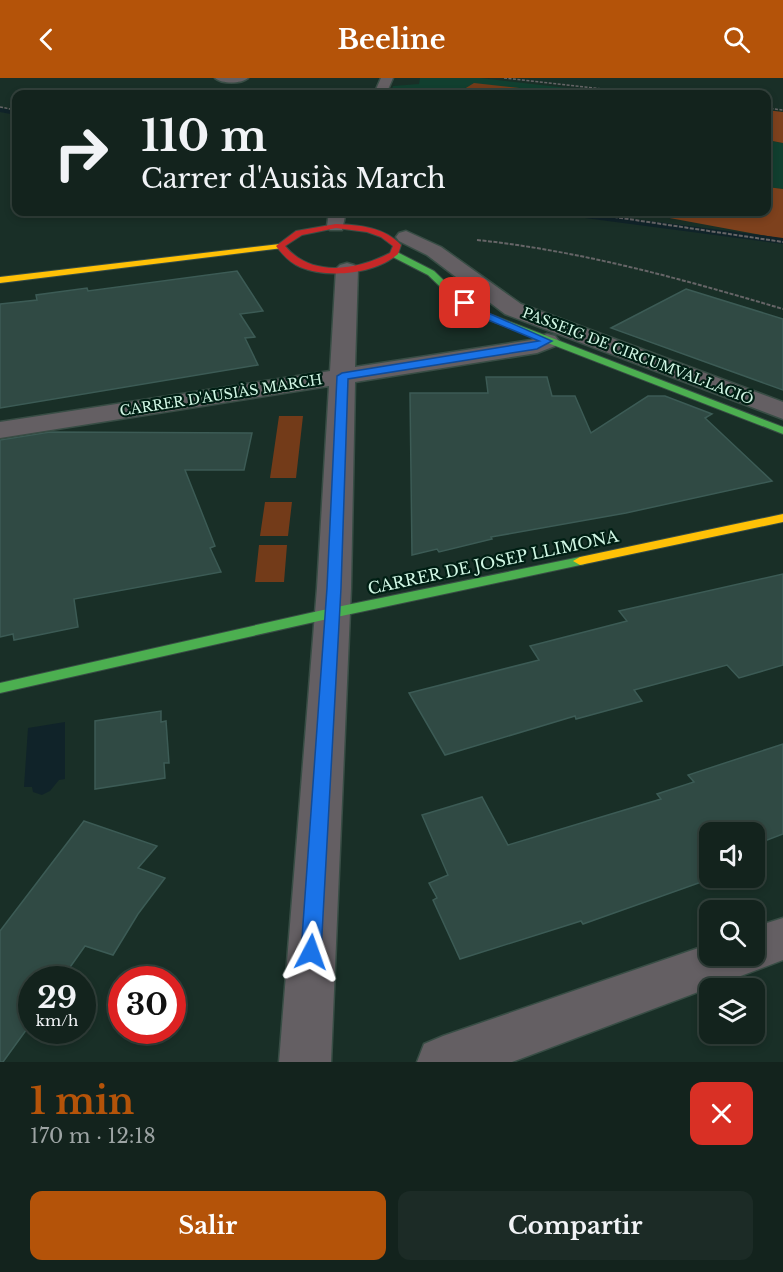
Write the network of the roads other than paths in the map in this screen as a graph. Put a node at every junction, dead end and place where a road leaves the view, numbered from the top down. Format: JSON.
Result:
{"nodes":[{"id":1,"x":222,"y":78,"type":"edge"},
{"id":2,"x":241,"y":78,"type":"edge"},
{"id":3,"x":337,"y":219,"type":"edge"},
{"id":4,"x":400,"y":245,"type":"junction"},
{"id":5,"x":280,"y":246,"type":"junction"},
{"id":6,"x":347,"y":269,"type":"junction"},
{"id":7,"x":0,"y":280,"type":"edge"},
{"id":8,"x":547,"y":341,"type":"junction"},
{"id":9,"x":342,"y":376,"type":"junction"},
{"id":10,"x":783,"y":411,"type":"edge"},
{"id":11,"x":0,"y":430,"type":"edge"},
{"id":12,"x":783,"y":431,"type":"edge"},
{"id":13,"x":783,"y":518,"type":"edge"},
{"id":14,"x":332,"y":612,"type":"junction"},
{"id":15,"x":0,"y":688,"type":"edge"},
{"id":16,"x":783,"y":939,"type":"edge"},
{"id":17,"x":765,"y":945,"type":"edge"},
{"id":18,"x":710,"y":966,"type":"edge"},
{"id":19,"x":304,"y":1062,"type":"edge"},
{"id":20,"x":443,"y":1062,"type":"edge"}],
"edges":[{"from":1,"to":2,"type":"street"},
{"from":3,"to":4,"type":"street"},
{"from":3,"to":5,"type":"street"},
{"from":4,"to":6,"type":"street"},
{"from":4,"to":8,"type":"street","name":"PASSEIG DE CIRCUMVAL·LACIÓ"},
{"from":4,"to":10,"type":"street","name":"PASSEIG DE CIRCUMVAL·LACIÓ"},
{"from":5,"to":6,"type":"street"},
{"from":5,"to":7,"type":"street"},
{"from":6,"to":9,"type":"street"},
{"from":8,"to":9,"type":"street","name":"CARRER D'AUSIÀS MARCH"},
{"from":8,"to":12,"type":"street","name":"PASSEIG DE CIRCUMVAL·LACIÓ"},
{"from":9,"to":11,"type":"street","name":"CARRER D'AUSIÀS MARCH"},
{"from":9,"to":14,"type":"street"},
{"from":13,"to":14,"type":"street","name":"CARRER DE JOSEP LLIMONA"},
{"from":14,"to":15,"type":"street","name":"CARRER DE JOSEP LLIMONA"},
{"from":14,"to":19,"type":"street"},
{"from":16,"to":17,"type":"street"},
{"from":18,"to":20,"type":"street"}]}
